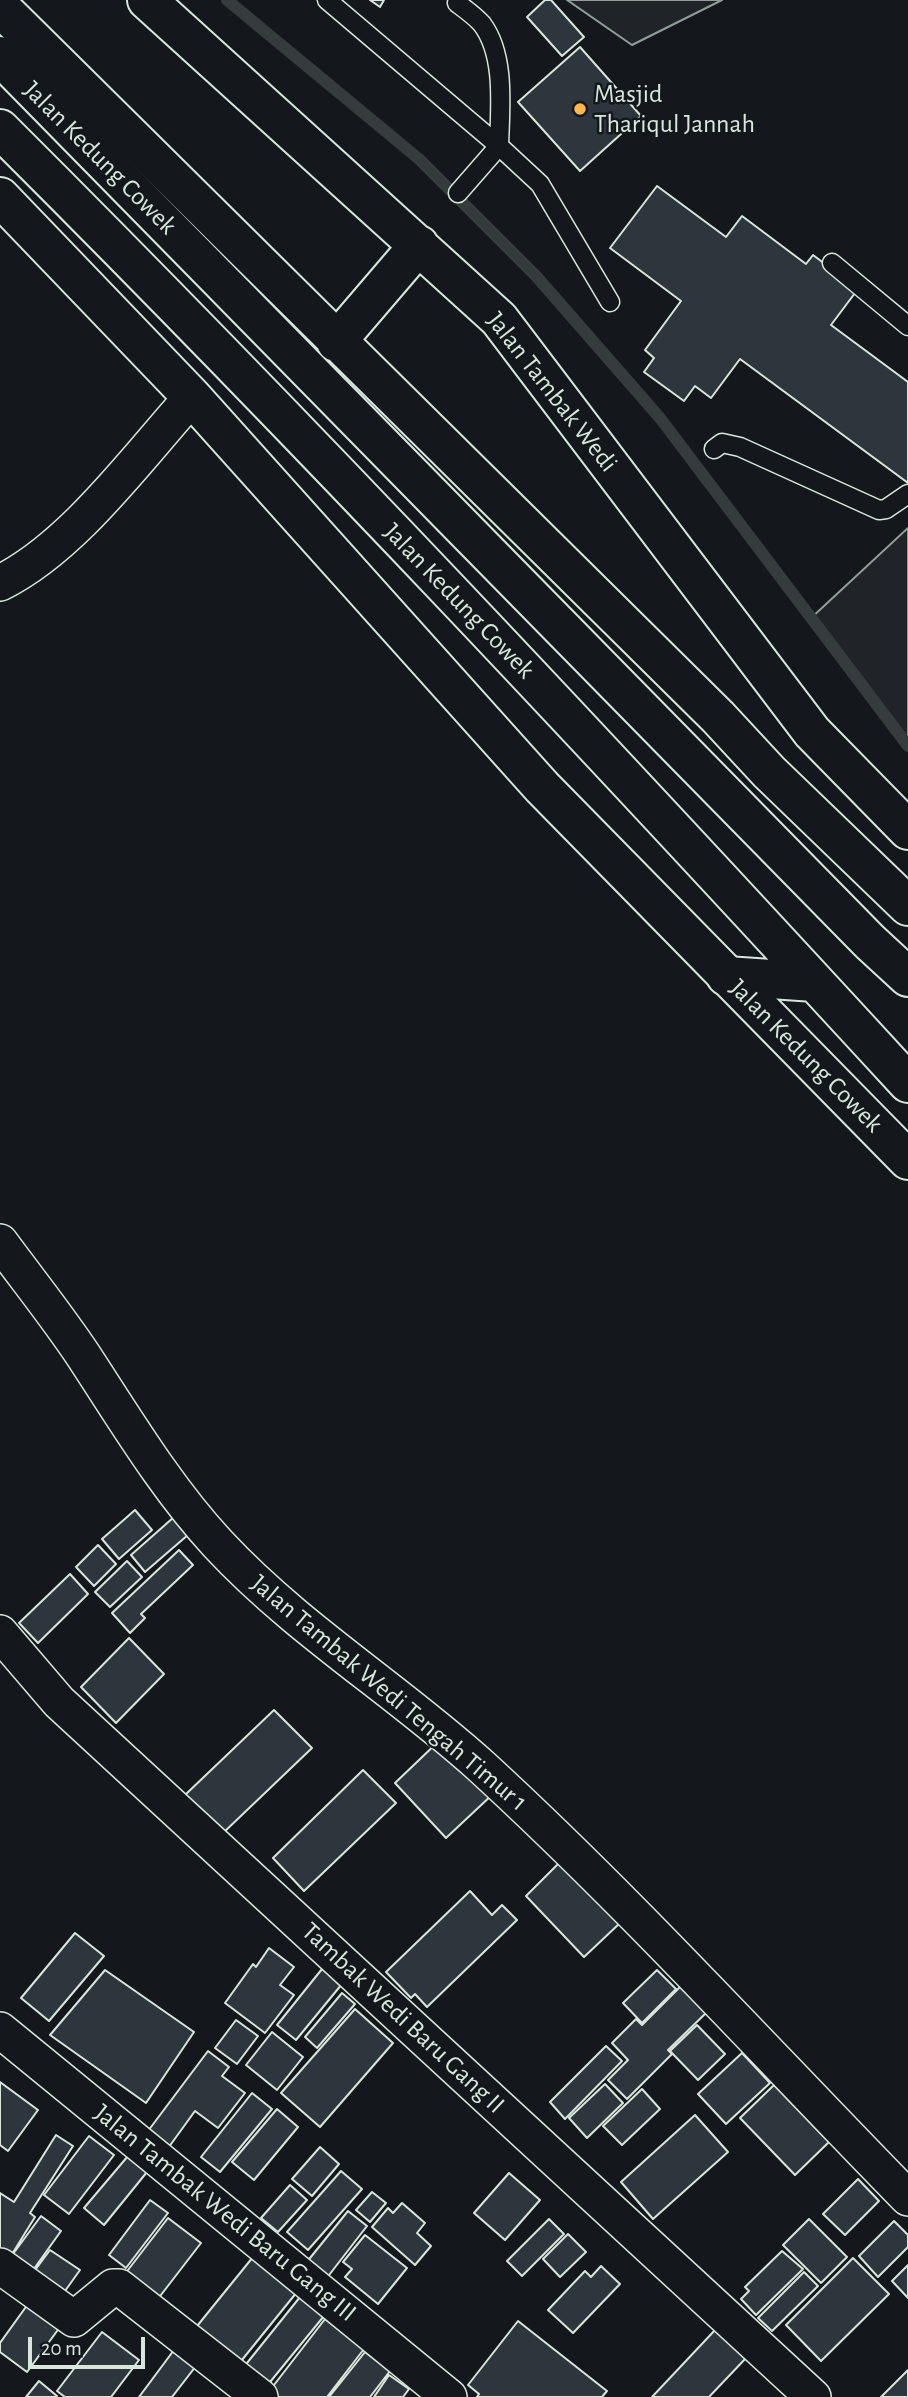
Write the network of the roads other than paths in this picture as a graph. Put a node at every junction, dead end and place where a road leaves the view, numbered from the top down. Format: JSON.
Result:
{"nodes":[{"id":1,"x":147,"y":0,"type":"edge"},
{"id":2,"x":327,"y":0,"type":"edge"},
{"id":3,"x":457,"y":3,"type":"dead end"},
{"id":4,"x":0,"y":7,"type":"edge"},
{"id":5,"x":0,"y":56,"type":"edge"},
{"id":6,"x":0,"y":129,"type":"edge"},
{"id":7,"x":499,"y":146,"type":"junction"},
{"id":8,"x":458,"y":193,"type":"dead end"},
{"id":9,"x":0,"y":197,"type":"edge"},
{"id":10,"x":419,"y":245,"type":"junction"},
{"id":11,"x":832,"y":264,"type":"dead end"},
{"id":12,"x":610,"y":302,"type":"dead end"},
{"id":13,"x":908,"y":326,"type":"edge"},
{"id":14,"x":336,"y":342,"type":"junction"},
{"id":15,"x":192,"y":397,"type":"junction"},
{"id":16,"x":714,"y":449,"type":"dead end"},
{"id":17,"x":908,"y":494,"type":"edge"},
{"id":18,"x":0,"y":583,"type":"edge"},
{"id":19,"x":812,"y":732,"type":"junction"},
{"id":20,"x":769,"y":772,"type":"junction"},
{"id":21,"x":908,"y":830,"type":"edge"},
{"id":22,"x":908,"y":906,"type":"edge"},
{"id":23,"x":726,"y":976,"type":"junction"},
{"id":24,"x":908,"y":977,"type":"edge"},
{"id":25,"x":815,"y":982,"type":"junction"},
{"id":26,"x":908,"y":1083,"type":"edge"},
{"id":27,"x":908,"y":1160,"type":"edge"},
{"id":28,"x":0,"y":1242,"type":"edge"},
{"id":29,"x":0,"y":1633,"type":"edge"},
{"id":30,"x":0,"y":2030,"type":"edge"},
{"id":31,"x":908,"y":2198,"type":"edge"},
{"id":32,"x":0,"y":2266,"type":"edge"},
{"id":33,"x":260,"y":2397,"type":"edge"},
{"id":34,"x":449,"y":2397,"type":"edge"},
{"id":35,"x":813,"y":2397,"type":"edge"}],
"edges":[{"from":1,"to":10,"type":"main road","name":"Jalan Tambak Wedi"},
{"from":2,"to":7,"type":"lane"},
{"from":3,"to":7,"type":"lane"},
{"from":4,"to":14,"type":"main road"},
{"from":5,"to":24,"type":"main road","name":"Jalan Kedung Cowek"},
{"from":6,"to":25,"type":"main road","name":"Jalan Kedung Cowek"},
{"from":7,"to":8,"type":"lane"},
{"from":7,"to":12,"type":"lane"},
{"from":9,"to":15,"type":"main road","name":"Jalan Kedung Cowek"},
{"from":10,"to":14,"type":"main road"},
{"from":10,"to":19,"type":"main road","name":"Jalan Tambak Wedi"},
{"from":11,"to":13,"type":"lane"},
{"from":14,"to":20,"type":"main road"},
{"from":15,"to":18,"type":"street"},
{"from":15,"to":23,"type":"main road","name":"Jalan Kedung Cowek"},
{"from":16,"to":17,"type":"lane"},
{"from":19,"to":20,"type":"main road"},
{"from":19,"to":21,"type":"main road","name":"Jalan Tambak Wedi"},
{"from":20,"to":22,"type":"main road"},
{"from":23,"to":25,"type":"main road"},
{"from":23,"to":27,"type":"main road","name":"Jalan Kedung Cowek"},
{"from":25,"to":26,"type":"main road","name":"Jalan Kedung Cowek"},
{"from":28,"to":31,"type":"street","name":"Jalan Tambak Wedi Tengah Timur 1"},
{"from":29,"to":35,"type":"street","name":"Tambak Wedi Baru Gang II"},
{"from":30,"to":34,"type":"street","name":"Jalan Tambak Wedi Baru Gang III"},
{"from":32,"to":33,"type":"street"}]}
